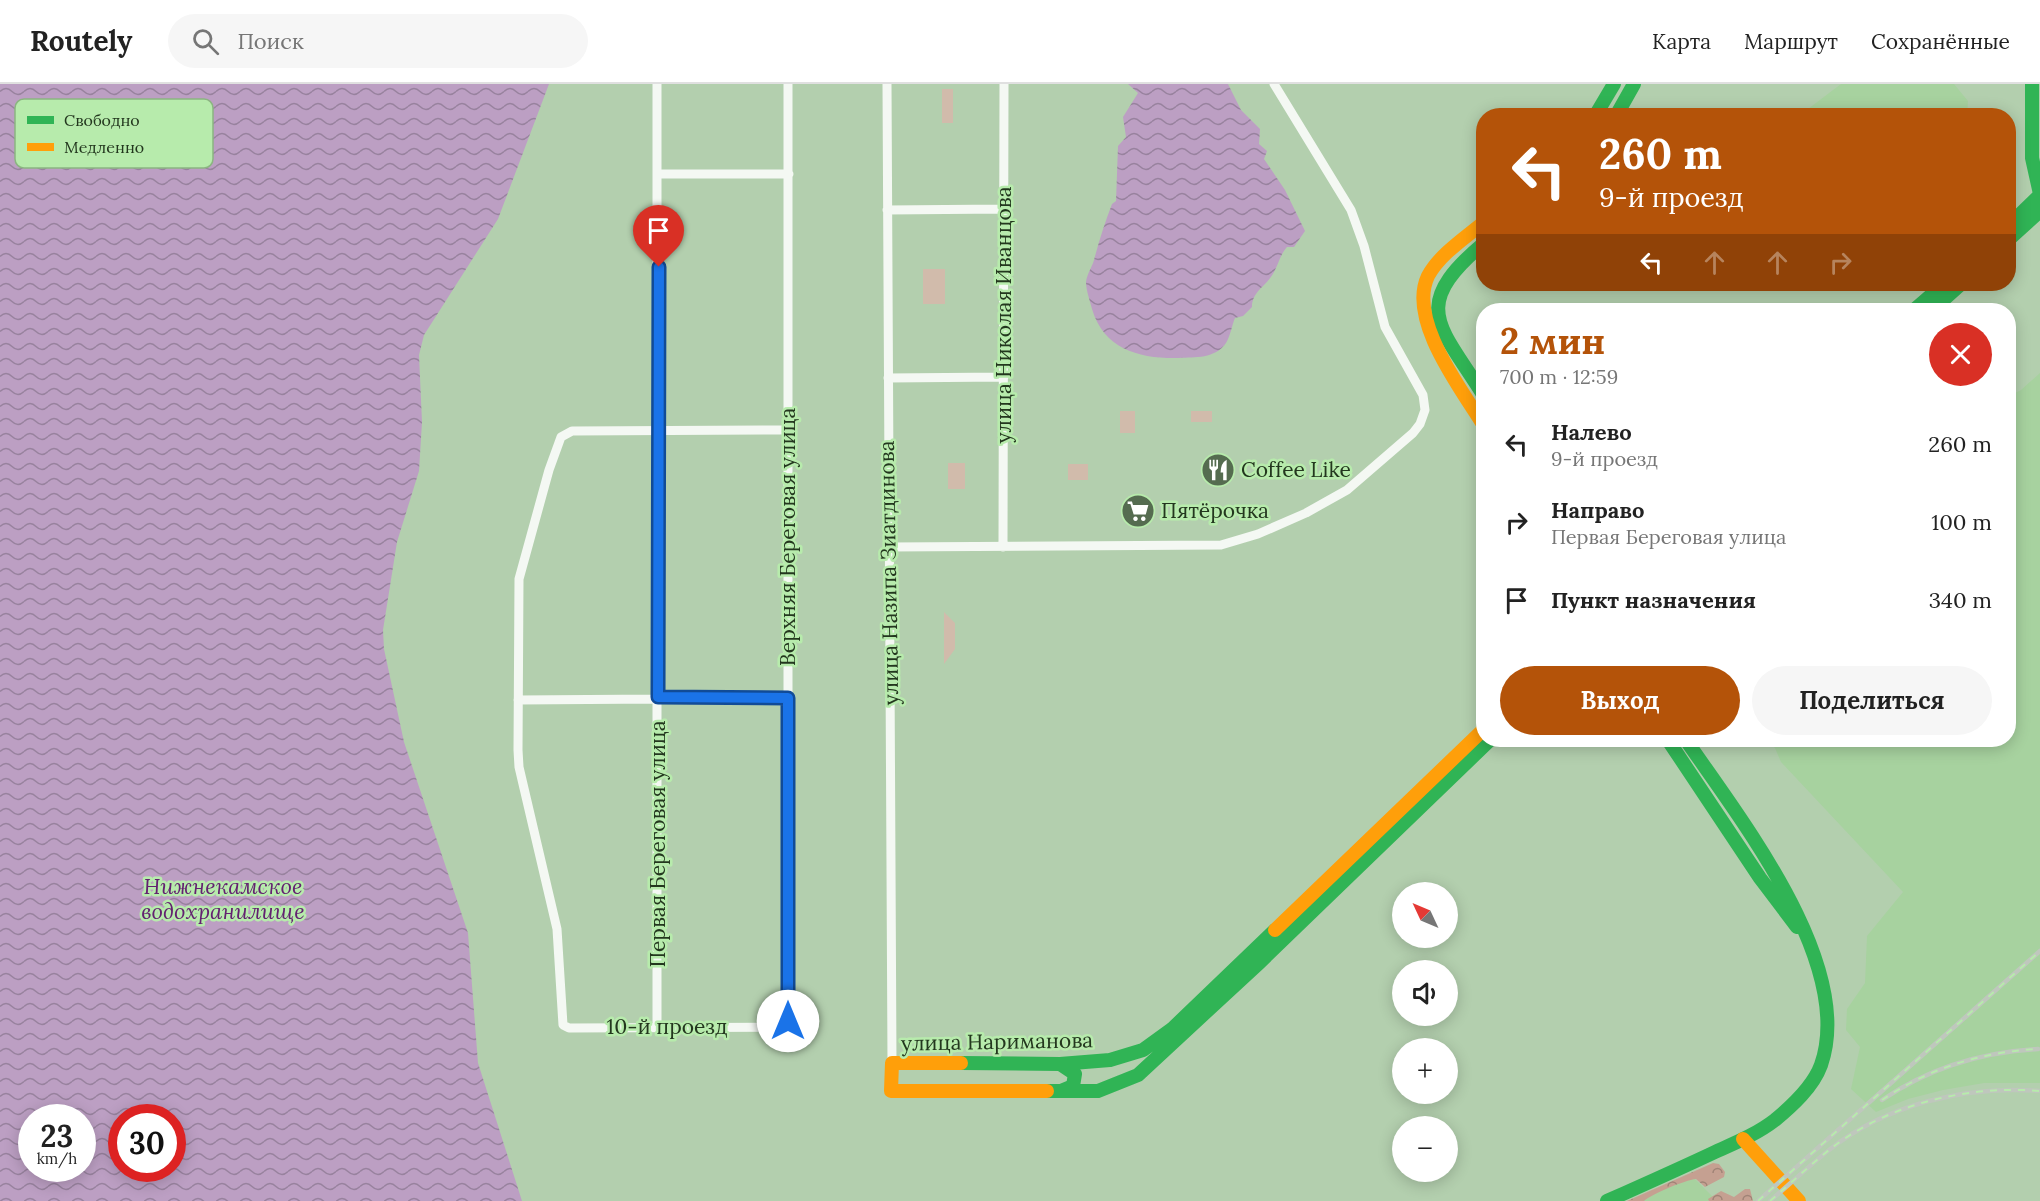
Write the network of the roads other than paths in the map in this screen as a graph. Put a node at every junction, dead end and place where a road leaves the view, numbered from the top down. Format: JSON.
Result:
{"nodes":[{"id":1,"x":657,"y":84,"type":"edge"},
{"id":2,"x":788,"y":84,"type":"edge"},
{"id":3,"x":887,"y":84,"type":"edge"},
{"id":4,"x":1004,"y":84,"type":"edge"},
{"id":5,"x":1274,"y":84,"type":"edge"},
{"id":6,"x":1614,"y":84,"type":"edge"},
{"id":7,"x":1634,"y":84,"type":"edge"},
{"id":8,"x":2032,"y":84,"type":"edge"},
{"id":9,"x":1600,"y":108,"type":"edge"},
{"id":10,"x":1620,"y":108,"type":"edge"},
{"id":11,"x":658,"y":174,"type":"junction"},
{"id":12,"x":789,"y":174,"type":"junction"},
{"id":13,"x":2040,"y":195,"type":"edge"},
{"id":14,"x":1004,"y":209,"type":"junction"},
{"id":15,"x":888,"y":210,"type":"junction"},
{"id":16,"x":2040,"y":211,"type":"edge"},
{"id":17,"x":2016,"y":218,"type":"edge"},
{"id":18,"x":1476,"y":229,"type":"edge"},
{"id":19,"x":2016,"y":233,"type":"edge"},
{"id":20,"x":1476,"y":250,"type":"edge"},
{"id":21,"x":1936,"y":291,"type":"edge"},
{"id":22,"x":1953,"y":291,"type":"edge"},
{"id":23,"x":1922,"y":303,"type":"edge"},
{"id":24,"x":1940,"y":303,"type":"edge"},
{"id":25,"x":1004,"y":377,"type":"junction"},
{"id":26,"x":888,"y":378,"type":"junction"},
{"id":27,"x":1476,"y":383,"type":"edge"},
{"id":28,"x":1476,"y":412,"type":"edge"},
{"id":29,"x":658,"y":430,"type":"junction"},
{"id":30,"x":788,"y":430,"type":"junction"},
{"id":31,"x":889,"y":547,"type":"junction"},
{"id":32,"x":1004,"y":547,"type":"junction"},
{"id":33,"x":658,"y":697,"type":"junction"},
{"id":34,"x":788,"y":698,"type":"junction"},
{"id":35,"x":518,"y":700,"type":"junction"},
{"id":36,"x":1476,"y":737,"type":"edge"},
{"id":37,"x":1483,"y":747,"type":"edge"},
{"id":38,"x":1673,"y":747,"type":"edge"},
{"id":39,"x":1691,"y":747,"type":"edge"},
{"id":40,"x":1806,"y":939,"type":"junction"},
{"id":41,"x":788,"y":1026,"type":"junction"},
{"id":42,"x":657,"y":1027,"type":"junction"},
{"id":43,"x":808,"y":1027,"type":"dead end"},
{"id":44,"x":892,"y":1063,"type":"junction"},
{"id":45,"x":1060,"y":1064,"type":"junction"},
{"id":46,"x":1059,"y":1092,"type":"junction"},
{"id":47,"x":1743,"y":1139,"type":"junction"},
{"id":48,"x":1607,"y":1201,"type":"edge"},
{"id":49,"x":1798,"y":1201,"type":"edge"}],
"edges":[{"from":1,"to":11,"type":"street","name":"Первая Береговая улица"},
{"from":2,"to":12,"type":"street","name":"Верхняя Береговая улица"},
{"from":3,"to":15,"type":"street","name":"улица Назипа Зиатдинова"},
{"from":4,"to":14,"type":"street","name":"улица Николая Иванцова"},
{"from":5,"to":32,"type":"street"},
{"from":6,"to":9,"type":"main road"},
{"from":7,"to":10,"type":"main road"},
{"from":8,"to":13,"type":"main road"},
{"from":11,"to":12,"type":"street"},
{"from":11,"to":29,"type":"street","name":"Первая Береговая улица"},
{"from":12,"to":30,"type":"street","name":"Верхняя Береговая улица"},
{"from":13,"to":17,"type":"main road"},
{"from":14,"to":15,"type":"street"},
{"from":14,"to":25,"type":"street","name":"улица Николая Иванцова"},
{"from":15,"to":26,"type":"street","name":"улица Назипа Зиатдинова"},
{"from":16,"to":19,"type":"main road"},
{"from":18,"to":28,"type":"main road"},
{"from":20,"to":27,"type":"main road"},
{"from":21,"to":23,"type":"main road"},
{"from":22,"to":24,"type":"main road"},
{"from":25,"to":26,"type":"street"},
{"from":25,"to":32,"type":"street","name":"улица Николая Иванцова"},
{"from":26,"to":31,"type":"street","name":"улица Назипа Зиатдинова"},
{"from":29,"to":30,"type":"street"},
{"from":29,"to":33,"type":"street","name":"Первая Береговая улица"},
{"from":29,"to":35,"type":"street"},
{"from":30,"to":34,"type":"street","name":"Верхняя Береговая улица"},
{"from":31,"to":32,"type":"street"},
{"from":31,"to":44,"type":"street","name":"улица Назипа Зиатдинова"},
{"from":33,"to":34,"type":"street"},
{"from":33,"to":35,"type":"street"},
{"from":33,"to":42,"type":"street","name":"Первая Береговая улица"},
{"from":34,"to":41,"type":"street","name":"Верхняя Береговая улица"},
{"from":35,"to":42,"type":"street","name":"10-й проезд"},
{"from":36,"to":45,"type":"main road","name":"улица Нариманова"},
{"from":37,"to":46,"type":"main road","name":"улица Нариманова"},
{"from":38,"to":40,"type":"main road"},
{"from":39,"to":40,"type":"main road"},
{"from":40,"to":47,"type":"main road"},
{"from":41,"to":42,"type":"street","name":"10-й проезд"},
{"from":41,"to":43,"type":"street","name":"10-й проезд"},
{"from":44,"to":45,"type":"main road","name":"улица Нариманова"},
{"from":44,"to":46,"type":"main road","name":"улица Нариманова"},
{"from":45,"to":46,"type":"main road"},
{"from":47,"to":48,"type":"main road"},
{"from":47,"to":49,"type":"main road"}]}
